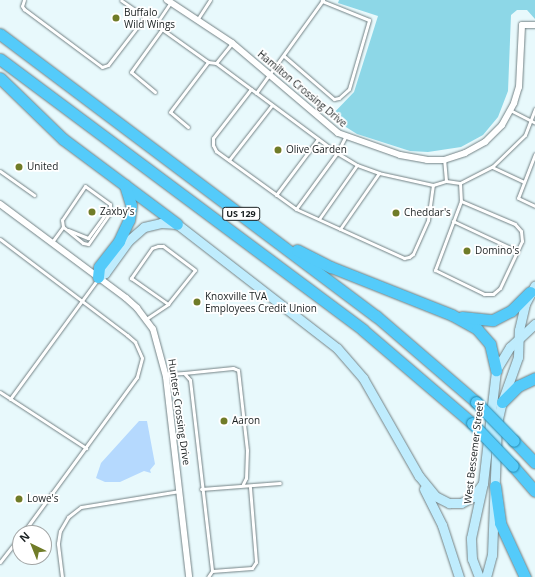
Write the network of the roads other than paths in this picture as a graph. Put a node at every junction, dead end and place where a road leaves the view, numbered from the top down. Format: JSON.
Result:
{"nodes":[{"id":1,"x":24,"y":0,"type":"edge"},
{"id":2,"x":121,"y":0,"type":"edge"},
{"id":3,"x":210,"y":0,"type":"edge"},
{"id":4,"x":169,"y":1,"type":"edge"},
{"id":5,"x":323,"y":1,"type":"edge"},
{"id":6,"x":145,"y":17,"type":"junction"},
{"id":7,"x":197,"y":20,"type":"junction"},
{"id":8,"x":156,"y":24,"type":"junction"},
{"id":9,"x":535,"y":25,"type":"edge"},
{"id":10,"x":162,"y":29,"type":"junction"},
{"id":11,"x":0,"y":34,"type":"edge"},
{"id":12,"x":232,"y":43,"type":"junction"},
{"id":13,"x":284,"y":56,"type":"junction"},
{"id":14,"x":0,"y":59,"type":"edge"},
{"id":15,"x":208,"y":62,"type":"junction"},
{"id":16,"x":216,"y":63,"type":"junction"},
{"id":17,"x":269,"y":75,"type":"junction"},
{"id":18,"x":0,"y":78,"type":"edge"},
{"id":19,"x":251,"y":89,"type":"junction"},
{"id":20,"x":155,"y":92,"type":"dead end"},
{"id":21,"x":256,"y":93,"type":"junction"},
{"id":22,"x":272,"y":105,"type":"junction"},
{"id":23,"x":535,"y":109,"type":"edge"},
{"id":24,"x":510,"y":110,"type":"junction"},
{"id":25,"x":530,"y":121,"type":"junction"},
{"id":26,"x":535,"y":123,"type":"edge"},
{"id":27,"x":188,"y":127,"type":"dead end"},
{"id":28,"x":345,"y":137,"type":"junction"},
{"id":29,"x":318,"y":140,"type":"junction"},
{"id":30,"x":337,"y":153,"type":"junction"},
{"id":31,"x":535,"y":154,"type":"edge"},
{"id":32,"x":229,"y":160,"type":"junction"},
{"id":33,"x":444,"y":160,"type":"junction"},
{"id":34,"x":357,"y":165,"type":"junction"},
{"id":35,"x":492,"y":167,"type":"junction"},
{"id":36,"x":0,"y":171,"type":"edge"},
{"id":37,"x":379,"y":173,"type":"junction"},
{"id":38,"x":446,"y":182,"type":"junction"},
{"id":39,"x":524,"y":182,"type":"junction"},
{"id":40,"x":460,"y":183,"type":"junction"},
{"id":41,"x":125,"y":185,"type":"junction"},
{"id":42,"x":433,"y":185,"type":"junction"},
{"id":43,"x":34,"y":195,"type":"dead end"},
{"id":44,"x":276,"y":195,"type":"junction"},
{"id":45,"x":461,"y":201,"type":"junction"},
{"id":46,"x":0,"y":204,"type":"edge"},
{"id":47,"x":535,"y":206,"type":"edge"},
{"id":48,"x":111,"y":208,"type":"junction"},
{"id":49,"x":296,"y":209,"type":"junction"},
{"id":50,"x":319,"y":219,"type":"junction"},
{"id":51,"x":453,"y":221,"type":"junction"},
{"id":52,"x":178,"y":224,"type":"junction"},
{"id":53,"x":63,"y":227,"type":"junction"},
{"id":54,"x":340,"y":229,"type":"junction"},
{"id":55,"x":66,"y":230,"type":"junction"},
{"id":56,"x":270,"y":236,"type":"junction"},
{"id":57,"x":0,"y":239,"type":"edge"},
{"id":58,"x":52,"y":242,"type":"junction"},
{"id":59,"x":517,"y":250,"type":"junction"},
{"id":60,"x":98,"y":277,"type":"junction"},
{"id":61,"x":533,"y":288,"type":"edge"},
{"id":62,"x":82,"y":302,"type":"junction"},
{"id":63,"x":168,"y":304,"type":"junction"},
{"id":64,"x":452,"y":315,"type":"junction"},
{"id":65,"x":146,"y":319,"type":"junction"},
{"id":66,"x":535,"y":324,"type":"edge"},
{"id":67,"x":519,"y":337,"type":"junction"},
{"id":68,"x":496,"y":370,"type":"junction"},
{"id":69,"x":184,"y":373,"type":"junction"},
{"id":70,"x":166,"y":374,"type":"junction"},
{"id":71,"x":535,"y":378,"type":"edge"},
{"id":72,"x":0,"y":392,"type":"edge"},
{"id":73,"x":10,"y":399,"type":"junction"},
{"id":74,"x":502,"y":402,"type":"junction"},
{"id":75,"x":86,"y":448,"type":"junction"},
{"id":76,"x":535,"y":463,"type":"edge"},
{"id":77,"x":419,"y":476,"type":"junction"},
{"id":78,"x":280,"y":483,"type":"dead end"},
{"id":79,"x":483,"y":483,"type":"junction"},
{"id":80,"x":243,"y":484,"type":"junction"},
{"id":81,"x":495,"y":486,"type":"junction"},
{"id":82,"x":250,"y":487,"type":"junction"},
{"id":83,"x":201,"y":488,"type":"junction"},
{"id":84,"x":180,"y":491,"type":"junction"},
{"id":85,"x":535,"y":491,"type":"edge"},
{"id":86,"x":28,"y":525,"type":"edge"},
{"id":87,"x":12,"y":546,"type":"edge"},
{"id":88,"x":0,"y":562,"type":"edge"},
{"id":89,"x":212,"y":571,"type":"junction"},
{"id":90,"x":62,"y":577,"type":"edge"},
{"id":91,"x":189,"y":577,"type":"edge"},
{"id":92,"x":203,"y":577,"type":"edge"},
{"id":93,"x":208,"y":577,"type":"edge"},
{"id":94,"x":459,"y":577,"type":"edge"},
{"id":95,"x":479,"y":577,"type":"edge"},
{"id":96,"x":486,"y":577,"type":"edge"},
{"id":97,"x":525,"y":577,"type":"edge"}],
"edges":[{"from":1,"to":6,"type":"lane"},
{"from":2,"to":6,"type":"lane"},
{"from":3,"to":7,"type":"lane"},
{"from":4,"to":7,"type":"street","name":"Hamilton Crossing Drive"},
{"from":4,"to":8,"type":"lane"},
{"from":5,"to":13,"type":"lane"},
{"from":5,"to":13,"type":"lane"},
{"from":6,"to":8,"type":"lane"},
{"from":7,"to":12,"type":"street","name":"Hamilton Crossing Drive"},
{"from":8,"to":10,"type":"lane"},
{"from":9,"to":24,"type":"street","name":"Hamilton Crossing Drive"},
{"from":10,"to":15,"type":"lane"},
{"from":10,"to":20,"type":"lane"},
{"from":11,"to":56,"type":"highway","number":"US 129"},
{"from":12,"to":16,"type":"lane"},
{"from":12,"to":17,"type":"street","name":"Hamilton Crossing Drive"},
{"from":13,"to":17,"type":"lane"},
{"from":14,"to":85,"type":"highway","number":"US 129","bridge":true},
{"from":15,"to":16,"type":"lane"},
{"from":15,"to":27,"type":"lane"},
{"from":16,"to":19,"type":"lane"},
{"from":17,"to":21,"type":"lane"},
{"from":17,"to":28,"type":"street","name":"Hamilton Crossing Drive"},
{"from":18,"to":41,"type":"highway"},
{"from":19,"to":21,"type":"lane"},
{"from":19,"to":32,"type":"lane"},
{"from":21,"to":22,"type":"lane"},
{"from":22,"to":29,"type":"lane"},
{"from":22,"to":32,"type":"lane"},
{"from":23,"to":25,"type":"lane"},
{"from":24,"to":25,"type":"lane"},
{"from":24,"to":33,"type":"street","name":"Hamilton Crossing Drive"},
{"from":25,"to":26,"type":"lane"},
{"from":25,"to":35,"type":"lane"},
{"from":28,"to":30,"type":"lane"},
{"from":28,"to":33,"type":"street","name":"Hamilton Crossing Drive"},
{"from":29,"to":30,"type":"lane"},
{"from":29,"to":44,"type":"lane"},
{"from":30,"to":34,"type":"lane"},
{"from":30,"to":49,"type":"lane"},
{"from":31,"to":39,"type":"lane"},
{"from":32,"to":44,"type":"lane"},
{"from":33,"to":38,"type":"lane"},
{"from":34,"to":37,"type":"lane"},
{"from":34,"to":50,"type":"lane"},
{"from":35,"to":39,"type":"lane"},
{"from":35,"to":40,"type":"lane"},
{"from":36,"to":43,"type":"lane"},
{"from":37,"to":42,"type":"lane"},
{"from":37,"to":54,"type":"lane"},
{"from":38,"to":40,"type":"lane"},
{"from":38,"to":42,"type":"lane"},
{"from":39,"to":47,"type":"lane"},
{"from":40,"to":45,"type":"lane"},
{"from":41,"to":52,"type":"highway"},
{"from":41,"to":60,"type":"highway"},
{"from":42,"to":54,"type":"lane"},
{"from":44,"to":49,"type":"lane"},
{"from":45,"to":51,"type":"lane"},
{"from":45,"to":59,"type":"lane"},
{"from":46,"to":58,"type":"street","name":"Hunters Crossing Drive"},
{"from":48,"to":53,"type":"lane"},
{"from":48,"to":55,"type":"lane"},
{"from":48,"to":55,"type":"lane"},
{"from":49,"to":50,"type":"lane"},
{"from":50,"to":54,"type":"lane"},
{"from":51,"to":59,"type":"lane"},
{"from":51,"to":59,"type":"lane"},
{"from":52,"to":60,"type":"main road"},
{"from":52,"to":77,"type":"main road"},
{"from":53,"to":55,"type":"lane"},
{"from":53,"to":58,"type":"lane"},
{"from":56,"to":64,"type":"highway"},
{"from":56,"to":76,"type":"highway","number":"US 129","bridge":true},
{"from":57,"to":62,"type":"lane"},
{"from":58,"to":60,"type":"street","name":"Hunters Crossing Drive"},
{"from":60,"to":62,"type":"lane"},
{"from":60,"to":65,"type":"street","name":"Hunters Crossing Drive"},
{"from":61,"to":64,"type":"highway"},
{"from":61,"to":67,"type":"main road","name":"West Bessemer Street"},
{"from":62,"to":73,"type":"lane"},
{"from":62,"to":75,"type":"lane"},
{"from":63,"to":63,"type":"lane"},
{"from":63,"to":65,"type":"lane"},
{"from":64,"to":68,"type":"highway"},
{"from":65,"to":70,"type":"street","name":"Hunters Crossing Drive"},
{"from":66,"to":67,"type":"main road","name":"West Bessemer Street"},
{"from":67,"to":68,"type":"main road","name":"West Bessemer Street"},
{"from":67,"to":74,"type":"main road","name":"West Bessemer Street"},
{"from":68,"to":79,"type":"main road","name":"West Bessemer Street"},
{"from":69,"to":70,"type":"lane"},
{"from":69,"to":80,"type":"lane"},
{"from":69,"to":83,"type":"lane"},
{"from":70,"to":84,"type":"street","name":"Hunters Crossing Drive"},
{"from":71,"to":74,"type":"highway"},
{"from":72,"to":73,"type":"lane"},
{"from":73,"to":75,"type":"lane"},
{"from":74,"to":81,"type":"main road","name":"West Bessemer Street"},
{"from":75,"to":86,"type":"lane"},
{"from":77,"to":79,"type":"main road"},
{"from":77,"to":94,"type":"main road"},
{"from":78,"to":82,"type":"lane"},
{"from":79,"to":95,"type":"main road","name":"West Bessemer Street"},
{"from":80,"to":82,"type":"lane"},
{"from":80,"to":83,"type":"lane"},
{"from":81,"to":96,"type":"main road","name":"West Bessemer Street"},
{"from":81,"to":97,"type":"highway"},
{"from":82,"to":89,"type":"lane"},
{"from":83,"to":89,"type":"lane"},
{"from":84,"to":90,"type":"lane"},
{"from":84,"to":91,"type":"street","name":"Hunters Crossing Drive"},
{"from":87,"to":88,"type":"lane"},
{"from":89,"to":93,"type":"lane"},
{"from":92,"to":93,"type":"lane"}]}
